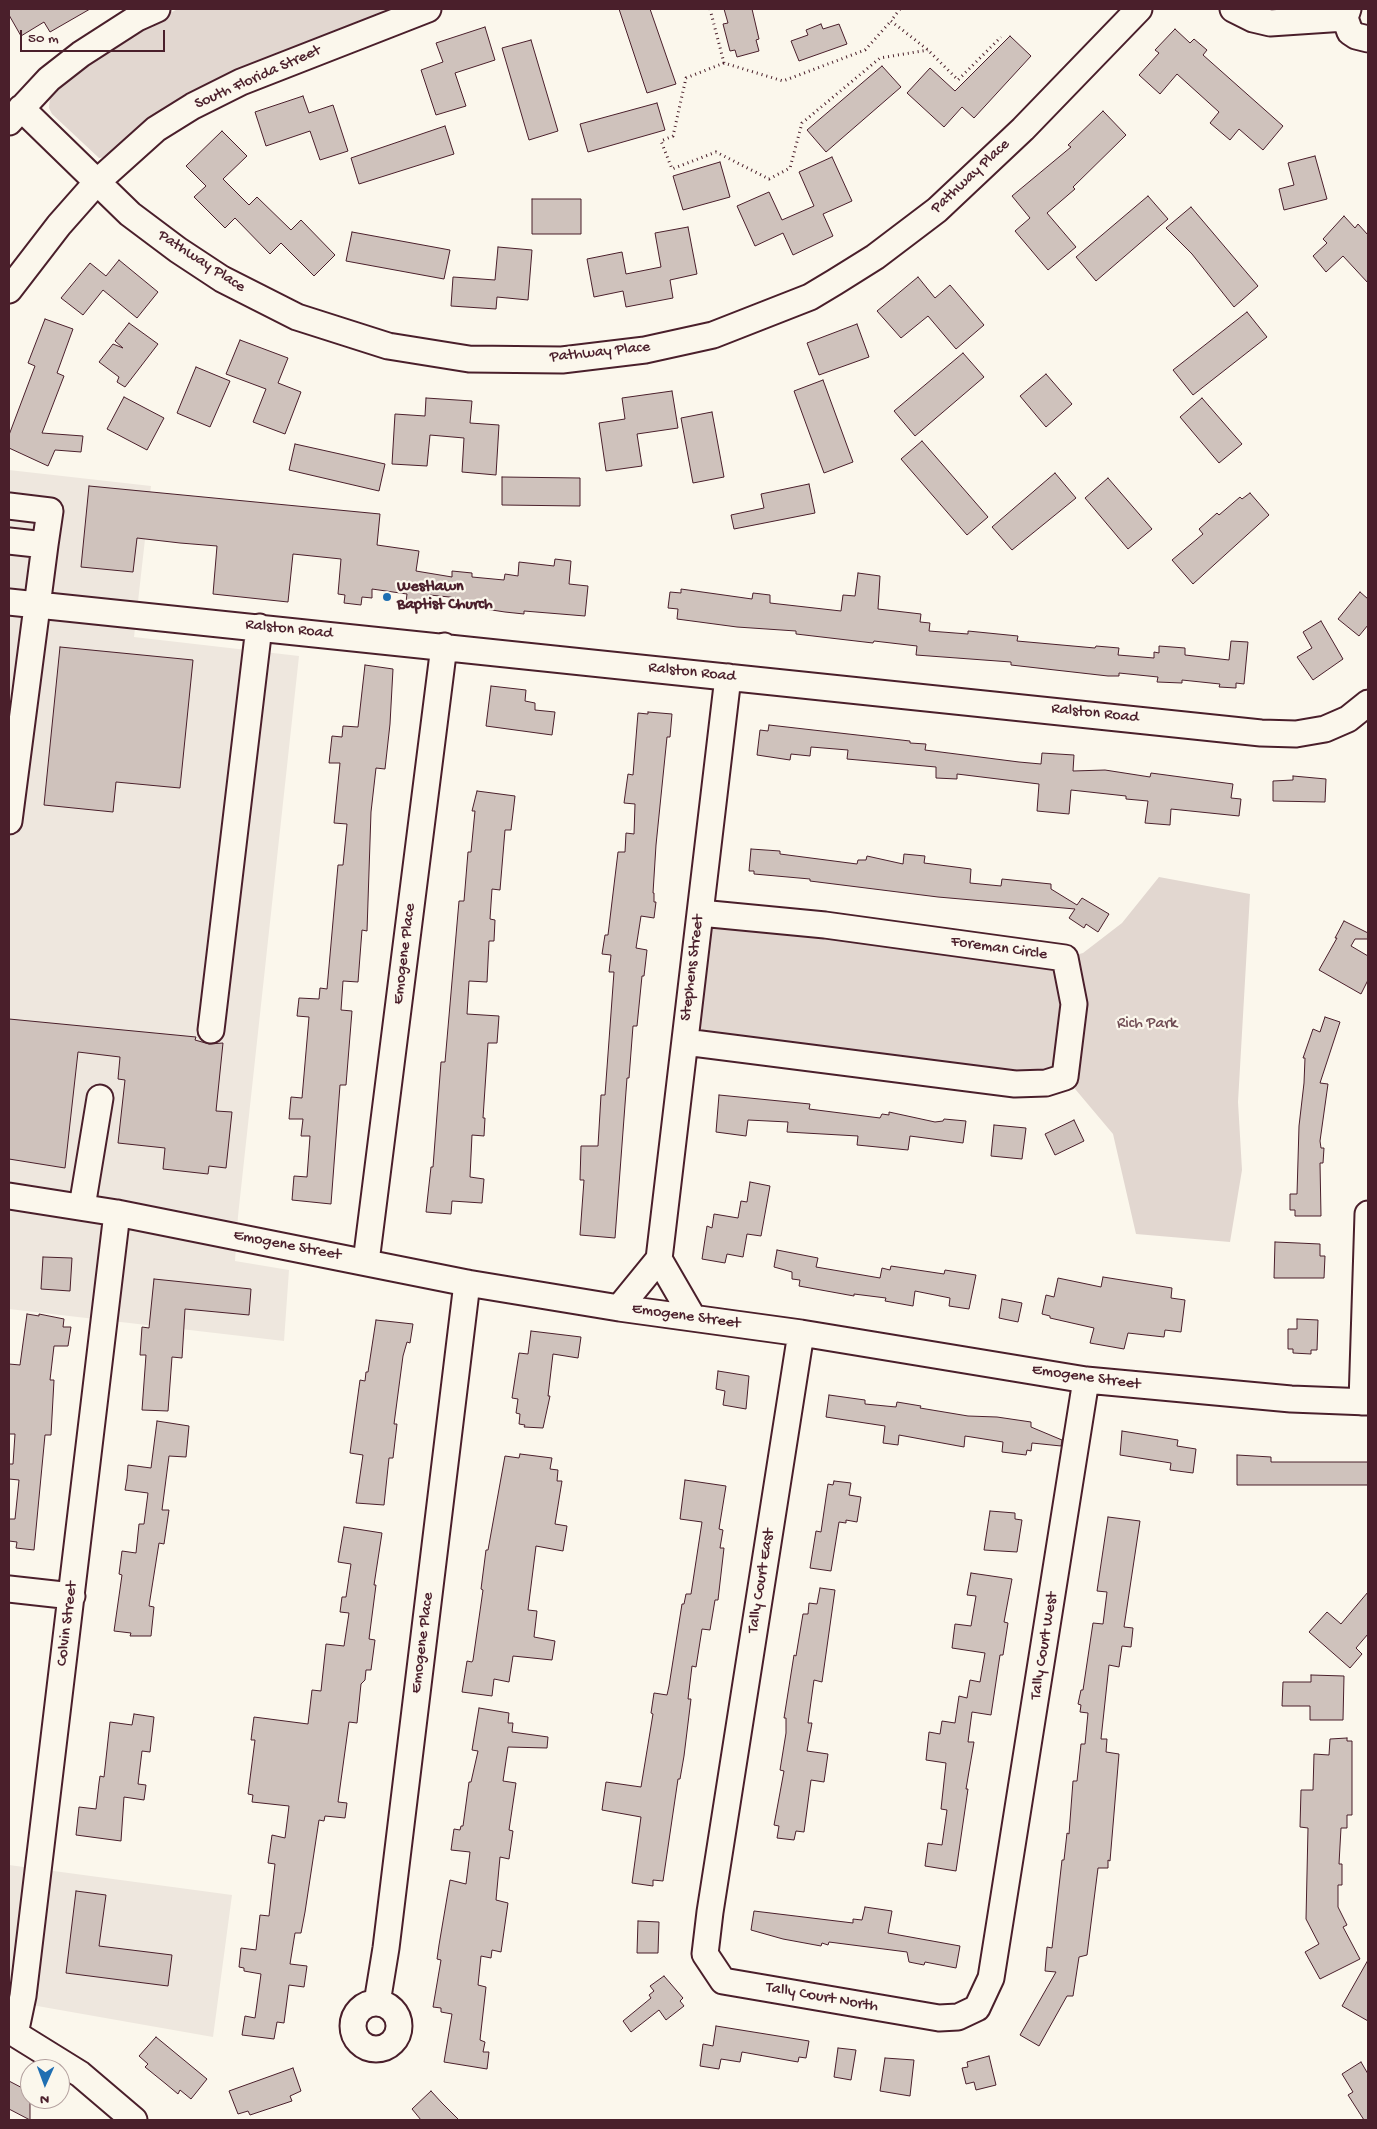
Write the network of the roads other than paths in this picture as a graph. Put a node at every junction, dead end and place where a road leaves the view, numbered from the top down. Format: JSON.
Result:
{"nodes":[{"id":1,"x":157,"y":9,"type":"edge"},
{"id":2,"x":428,"y":9,"type":"edge"},
{"id":3,"x":1139,"y":9,"type":"edge"},
{"id":4,"x":1233,"y":9,"type":"edge"},
{"id":5,"x":1347,"y":13,"type":"edge"},
{"id":6,"x":1368,"y":39,"type":"edge"},
{"id":7,"x":15,"y":115,"type":"edge"},
{"id":8,"x":97,"y":182,"type":"junction"},
{"id":9,"x":10,"y":291,"type":"edge"},
{"id":10,"x":9,"y":506,"type":"edge"},
{"id":11,"x":9,"y":541,"type":"edge"},
{"id":12,"x":45,"y":545,"type":"junction"},
{"id":13,"x":9,"y":602,"type":"edge"},
{"id":14,"x":36,"y":605,"type":"junction"},
{"id":15,"x":259,"y":627,"type":"junction"},
{"id":16,"x":444,"y":646,"type":"junction"},
{"id":17,"x":20,"y":651,"type":"edge"},
{"id":18,"x":728,"y":677,"type":"junction"},
{"id":19,"x":1368,"y":703,"type":"edge"},
{"id":20,"x":9,"y":817,"type":"edge"},
{"id":21,"x":9,"y":821,"type":"edge"},
{"id":22,"x":700,"y":913,"type":"junction"},
{"id":23,"x":211,"y":1030,"type":"dead end"},
{"id":24,"x":685,"y":1042,"type":"junction"},
{"id":25,"x":100,"y":1098,"type":"dead end"},
{"id":26,"x":9,"y":1196,"type":"edge"},
{"id":27,"x":82,"y":1207,"type":"junction"},
{"id":28,"x":117,"y":1213,"type":"junction"},
{"id":29,"x":1368,"y":1214,"type":"edge"},
{"id":30,"x":659,"y":1259,"type":"junction"},
{"id":31,"x":366,"y":1262,"type":"junction"},
{"id":32,"x":467,"y":1283,"type":"junction"},
{"id":33,"x":619,"y":1308,"type":"junction"},
{"id":34,"x":692,"y":1316,"type":"junction"},
{"id":35,"x":801,"y":1333,"type":"junction"},
{"id":36,"x":1086,"y":1380,"type":"junction"},
{"id":37,"x":1365,"y":1402,"type":"edge"},
{"id":38,"x":9,"y":1589,"type":"edge"},
{"id":39,"x":72,"y":1596,"type":"junction"},
{"id":40,"x":724,"y":1828,"type":"joint"},
{"id":41,"x":1002,"y":1911,"type":"joint"},
{"id":42,"x":377,"y":2003,"type":"dead end"},
{"id":43,"x":12,"y":2032,"type":"edge"},
{"id":44,"x":134,"y":2120,"type":"edge"}],
"edges":[{"from":1,"to":7,"type":"street"},
{"from":2,"to":8,"type":"street","name":"South Florida Street"},
{"from":3,"to":8,"type":"street","name":"Pathway Place"},
{"from":4,"to":5,"type":"street"},
{"from":5,"to":6,"type":"street"},
{"from":7,"to":8,"type":"street","name":"Pathway Place"},
{"from":8,"to":9,"type":"street","name":"South Florida Street"},
{"from":10,"to":12,"type":"street"},
{"from":11,"to":12,"type":"street"},
{"from":12,"to":14,"type":"street"},
{"from":13,"to":14,"type":"street","name":"Ralston Road"},
{"from":14,"to":15,"type":"street","name":"Ralston Road"},
{"from":14,"to":17,"type":"street"},
{"from":15,"to":16,"type":"street","name":"Ralston Road"},
{"from":15,"to":23,"type":"street"},
{"from":16,"to":18,"type":"street","name":"Ralston Road"},
{"from":16,"to":31,"type":"street","name":"Emogene Place"},
{"from":17,"to":20,"type":"street"},
{"from":18,"to":19,"type":"street","name":"Ralston Road"},
{"from":18,"to":22,"type":"street","name":"Stephens Street"},
{"from":20,"to":21,"type":"street"},
{"from":22,"to":24,"type":"street","name":"Stephens Street"},
{"from":22,"to":24,"type":"street","name":"Foreman Circle"},
{"from":24,"to":30,"type":"street","name":"Stephens Street"},
{"from":25,"to":27,"type":"street"},
{"from":26,"to":27,"type":"street","name":"Emogene Street"},
{"from":27,"to":28,"type":"street","name":"Emogene Street"},
{"from":28,"to":31,"type":"street","name":"Emogene Street"},
{"from":28,"to":39,"type":"street","name":"Colvin Street"},
{"from":29,"to":37,"type":"street"},
{"from":30,"to":33,"type":"street"},
{"from":30,"to":34,"type":"street"},
{"from":31,"to":32,"type":"street","name":"Emogene Street"},
{"from":32,"to":33,"type":"street","name":"Emogene Street"},
{"from":32,"to":42,"type":"street","name":"Emogene Place"},
{"from":33,"to":34,"type":"street","name":"Emogene Street"},
{"from":34,"to":35,"type":"street","name":"Emogene Street"},
{"from":35,"to":36,"type":"street","name":"Emogene Street"},
{"from":35,"to":40,"type":"street","name":"Tally Court East"},
{"from":36,"to":37,"type":"street","name":"Emogene Street"},
{"from":36,"to":41,"type":"street","name":"Tally Court West"},
{"from":38,"to":39,"type":"street"},
{"from":39,"to":43,"type":"street","name":"Colvin Street"},
{"from":40,"to":41,"type":"street","name":"Tally Court North"},
{"from":43,"to":44,"type":"street"}]}
